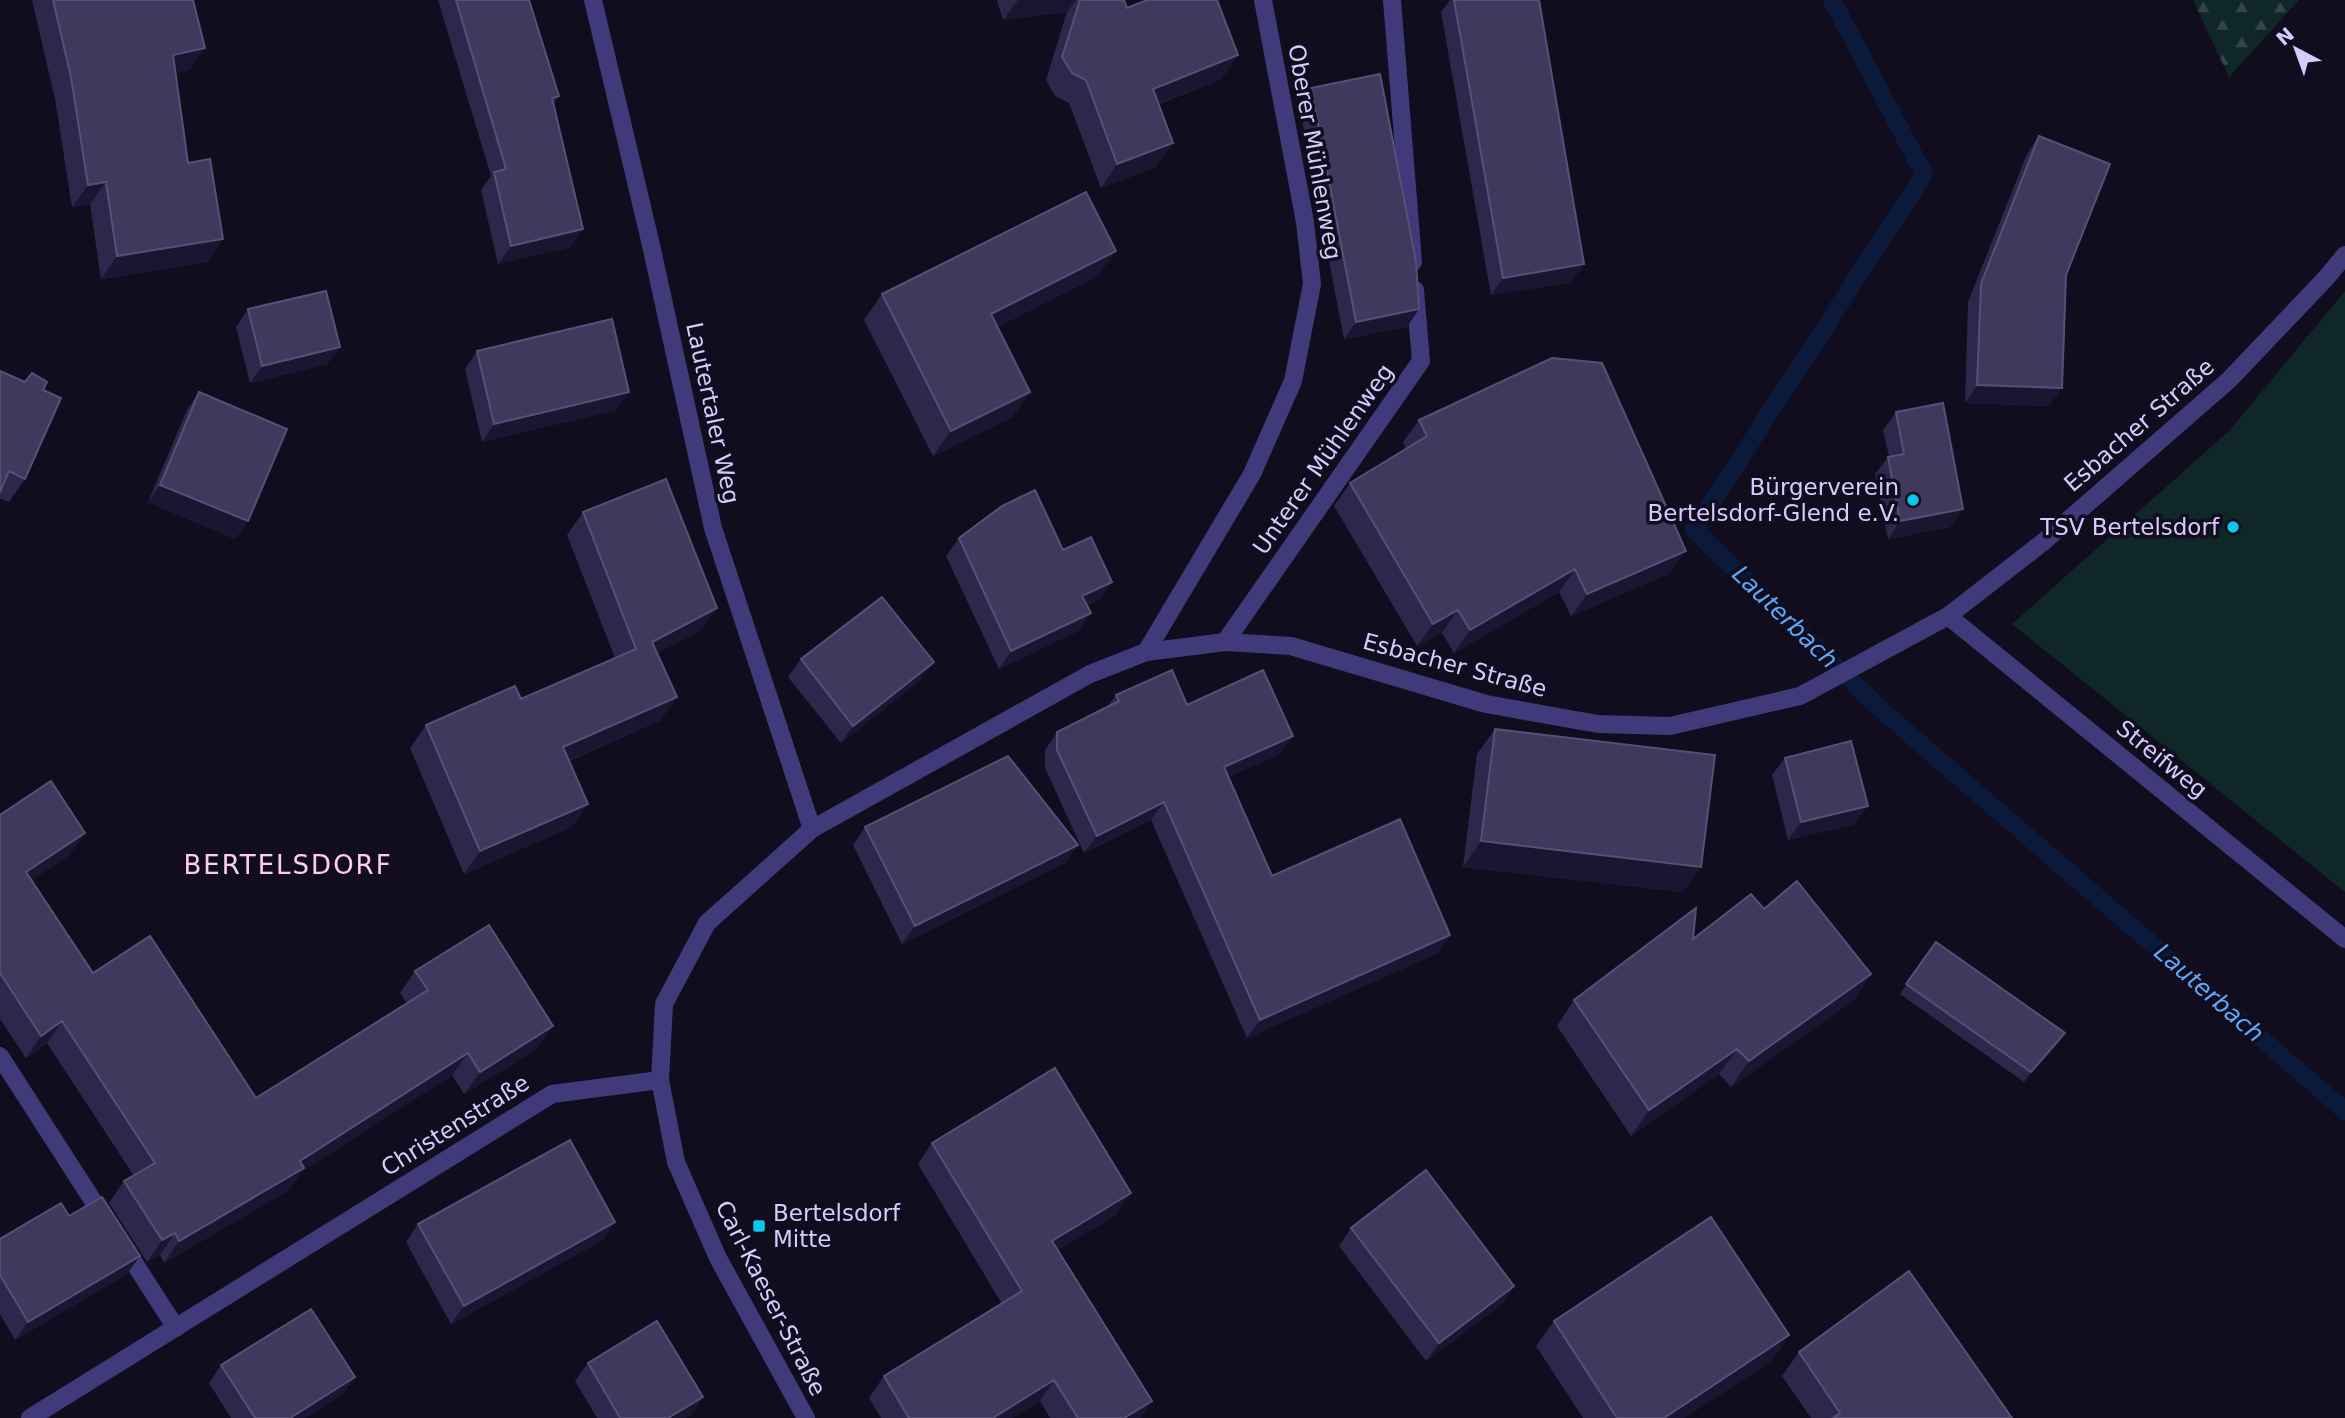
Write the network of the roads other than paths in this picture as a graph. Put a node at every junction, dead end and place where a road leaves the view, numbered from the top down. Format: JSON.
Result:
{"nodes":[{"id":1,"x":593,"y":0,"type":"edge"},
{"id":2,"x":1263,"y":0,"type":"edge"},
{"id":3,"x":1392,"y":0,"type":"edge"},
{"id":4,"x":2345,"y":255,"type":"edge"},
{"id":5,"x":1948,"y":616,"type":"junction"},
{"id":6,"x":1225,"y":642,"type":"junction"},
{"id":7,"x":1146,"y":652,"type":"junction"},
{"id":8,"x":812,"y":829,"type":"junction"},
{"id":9,"x":2345,"y":939,"type":"edge"},
{"id":10,"x":0,"y":1056,"type":"edge"},
{"id":11,"x":660,"y":1080,"type":"junction"},
{"id":12,"x":176,"y":1328,"type":"junction"},
{"id":13,"x":30,"y":1418,"type":"edge"},
{"id":14,"x":806,"y":1418,"type":"edge"}],
"edges":[{"from":1,"to":8,"type":"street","name":"Lautertaler Weg"},
{"from":2,"to":7,"type":"street","name":"Oberer Mühlenweg"},
{"from":3,"to":6,"type":"street","name":"Unterer Mühlenweg"},
{"from":4,"to":5,"type":"street","name":"Esbacher Straße"},
{"from":5,"to":6,"type":"street","name":"Esbacher Straße"},
{"from":5,"to":9,"type":"street","name":"Streifweg"},
{"from":6,"to":7,"type":"street","name":"Esbacher Straße"},
{"from":7,"to":8,"type":"street","name":"Esbacher Straße"},
{"from":8,"to":11,"type":"street"},
{"from":10,"to":12,"type":"street"},
{"from":11,"to":12,"type":"street","name":"Christenstraße"},
{"from":11,"to":14,"type":"street","name":"Carl-Kaeser-Straße"},
{"from":12,"to":13,"type":"street","name":"Christenstraße"}]}
